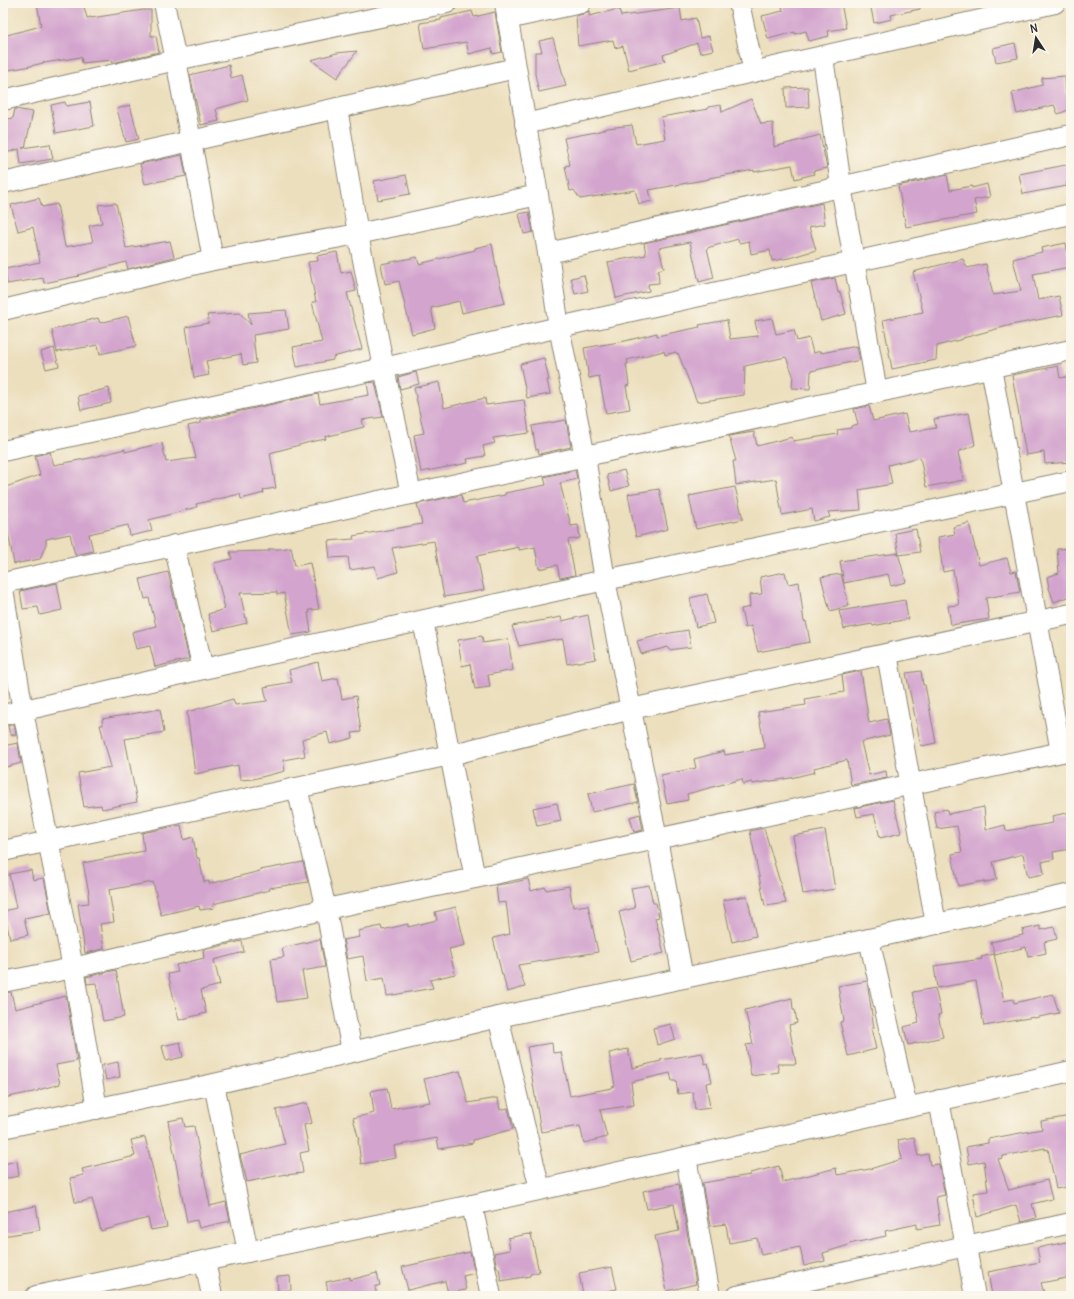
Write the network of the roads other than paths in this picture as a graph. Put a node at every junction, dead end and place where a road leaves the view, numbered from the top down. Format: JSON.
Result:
{"nodes":[{"id":1,"x":164,"y":3,"type":"edge"},
{"id":2,"x":447,"y":3,"type":"edge"},
{"id":3,"x":581,"y":3,"type":"edge"},
{"id":4,"x":740,"y":3,"type":"edge"},
{"id":5,"x":1055,"y":3,"type":"edge"},
{"id":6,"x":1032,"y":6,"type":"edge"},
{"id":7,"x":506,"y":11,"type":"edge"},
{"id":8,"x":823,"y":57,"type":"junction"},
{"id":9,"x":176,"y":60,"type":"junction"},
{"id":10,"x":516,"y":68,"type":"junction"},
{"id":11,"x":754,"y":72,"type":"junction"},
{"id":12,"x":3,"y":100,"type":"edge"},
{"id":13,"x":337,"y":108,"type":"junction"},
{"id":14,"x":525,"y":124,"type":"junction"},
{"id":15,"x":1071,"y":135,"type":"edge"},
{"id":16,"x":191,"y":140,"type":"junction"},
{"id":17,"x":3,"y":182,"type":"edge"},
{"id":18,"x":841,"y":186,"type":"junction"},
{"id":19,"x":538,"y":195,"type":"junction"},
{"id":20,"x":1071,"y":214,"type":"edge"},
{"id":21,"x":358,"y":234,"type":"junction"},
{"id":22,"x":548,"y":252,"type":"junction"},
{"id":23,"x":213,"y":260,"type":"junction"},
{"id":24,"x":854,"y":262,"type":"junction"},
{"id":25,"x":3,"y":310,"type":"edge"},
{"id":26,"x":559,"y":327,"type":"junction"},
{"id":27,"x":1071,"y":350,"type":"edge"},
{"id":28,"x":991,"y":367,"type":"junction"},
{"id":29,"x":384,"y":368,"type":"junction"},
{"id":30,"x":877,"y":392,"type":"junction"},
{"id":31,"x":3,"y":451,"type":"edge"},
{"id":32,"x":585,"y":457,"type":"junction"},
{"id":33,"x":1071,"y":481,"type":"edge"},
{"id":34,"x":411,"y":494,"type":"junction"},
{"id":35,"x":1015,"y":494,"type":"junction"},
{"id":36,"x":174,"y":545,"type":"junction"},
{"id":37,"x":605,"y":580,"type":"junction"},
{"id":38,"x":3,"y":583,"type":"edge"},
{"id":39,"x":3,"y":589,"type":"edge"},
{"id":40,"x":1071,"y":614,"type":"edge"},
{"id":41,"x":423,"y":621,"type":"junction"},
{"id":42,"x":1037,"y":622,"type":"junction"},
{"id":43,"x":887,"y":654,"type":"junction"},
{"id":44,"x":203,"y":669,"type":"junction"},
{"id":45,"x":631,"y":709,"type":"junction"},
{"id":46,"x":23,"y":711,"type":"junction"},
{"id":47,"x":3,"y":715,"type":"edge"},
{"id":48,"x":1066,"y":751,"type":"edge"},
{"id":49,"x":450,"y":755,"type":"junction"},
{"id":50,"x":910,"y":784,"type":"junction"},
{"id":51,"x":298,"y":788,"type":"junction"},
{"id":52,"x":657,"y":839,"type":"junction"},
{"id":53,"x":48,"y":841,"type":"junction"},
{"id":54,"x":3,"y":850,"type":"edge"},
{"id":55,"x":475,"y":878,"type":"junction"},
{"id":56,"x":1071,"y":894,"type":"edge"},
{"id":57,"x":326,"y":909,"type":"junction"},
{"id":58,"x":936,"y":924,"type":"junction"},
{"id":59,"x":869,"y":939,"type":"junction"},
{"id":60,"x":73,"y":968,"type":"junction"},
{"id":61,"x":683,"y":978,"type":"junction"},
{"id":62,"x":3,"y":982,"type":"edge"},
{"id":63,"x":498,"y":1017,"type":"junction"},
{"id":64,"x":352,"y":1052,"type":"junction"},
{"id":65,"x":1071,"y":1071,"type":"edge"},
{"id":66,"x":214,"y":1084,"type":"junction"},
{"id":67,"x":939,"y":1100,"type":"junction"},
{"id":68,"x":907,"y":1108,"type":"junction"},
{"id":69,"x":97,"y":1109,"type":"junction"},
{"id":70,"x":3,"y":1128,"type":"edge"},
{"id":71,"x":686,"y":1157,"type":"junction"},
{"id":72,"x":540,"y":1189,"type":"junction"},
{"id":73,"x":472,"y":1205,"type":"junction"},
{"id":74,"x":1071,"y":1223,"type":"edge"},
{"id":75,"x":965,"y":1246,"type":"junction"},
{"id":76,"x":248,"y":1252,"type":"junction"},
{"id":77,"x":205,"y":1261,"type":"junction"},
{"id":78,"x":36,"y":1296,"type":"edge"},
{"id":79,"x":212,"y":1296,"type":"edge"},
{"id":80,"x":491,"y":1296,"type":"edge"},
{"id":81,"x":710,"y":1296,"type":"edge"},
{"id":82,"x":737,"y":1296,"type":"edge"},
{"id":83,"x":975,"y":1296,"type":"edge"}],
"edges":[{"from":1,"to":9,"type":"street"},
{"from":2,"to":9,"type":"street"},
{"from":3,"to":7,"type":"street"},
{"from":4,"to":11,"type":"street"},
{"from":5,"to":6,"type":"street"},
{"from":6,"to":8,"type":"street"},
{"from":7,"to":10,"type":"street"},
{"from":8,"to":11,"type":"street"},
{"from":8,"to":18,"type":"street"},
{"from":9,"to":12,"type":"street"},
{"from":9,"to":16,"type":"street"},
{"from":10,"to":13,"type":"street"},
{"from":10,"to":14,"type":"street"},
{"from":11,"to":14,"type":"street"},
{"from":13,"to":16,"type":"street"},
{"from":13,"to":21,"type":"street"},
{"from":14,"to":19,"type":"street"},
{"from":15,"to":18,"type":"street"},
{"from":16,"to":17,"type":"street"},
{"from":16,"to":23,"type":"street"},
{"from":18,"to":22,"type":"street"},
{"from":18,"to":24,"type":"street"},
{"from":19,"to":21,"type":"street"},
{"from":19,"to":22,"type":"street"},
{"from":20,"to":24,"type":"street"},
{"from":21,"to":23,"type":"street"},
{"from":21,"to":29,"type":"street"},
{"from":22,"to":26,"type":"street"},
{"from":23,"to":25,"type":"street"},
{"from":24,"to":26,"type":"street"},
{"from":24,"to":30,"type":"street"},
{"from":26,"to":29,"type":"street"},
{"from":26,"to":32,"type":"street"},
{"from":27,"to":28,"type":"street"},
{"from":28,"to":30,"type":"street"},
{"from":28,"to":35,"type":"street"},
{"from":29,"to":31,"type":"street"},
{"from":29,"to":34,"type":"street"},
{"from":30,"to":32,"type":"street"},
{"from":32,"to":34,"type":"street"},
{"from":32,"to":37,"type":"street"},
{"from":33,"to":35,"type":"street"},
{"from":34,"to":36,"type":"street"},
{"from":35,"to":37,"type":"street"},
{"from":35,"to":42,"type":"street"},
{"from":36,"to":38,"type":"street"},
{"from":36,"to":44,"type":"street"},
{"from":37,"to":41,"type":"street"},
{"from":37,"to":45,"type":"street"},
{"from":39,"to":46,"type":"street"},
{"from":40,"to":42,"type":"street"},
{"from":41,"to":44,"type":"street"},
{"from":41,"to":49,"type":"street"},
{"from":42,"to":43,"type":"street"},
{"from":42,"to":48,"type":"street"},
{"from":43,"to":45,"type":"street"},
{"from":43,"to":50,"type":"street"},
{"from":44,"to":46,"type":"street"},
{"from":45,"to":49,"type":"street"},
{"from":45,"to":52,"type":"street"},
{"from":46,"to":47,"type":"street"},
{"from":46,"to":53,"type":"street"},
{"from":48,"to":50,"type":"street"},
{"from":49,"to":51,"type":"street"},
{"from":49,"to":55,"type":"street"},
{"from":50,"to":52,"type":"street"},
{"from":50,"to":58,"type":"street"},
{"from":51,"to":53,"type":"street"},
{"from":51,"to":57,"type":"street"},
{"from":52,"to":55,"type":"street"},
{"from":52,"to":61,"type":"street"},
{"from":53,"to":54,"type":"street"},
{"from":53,"to":60,"type":"street"},
{"from":55,"to":57,"type":"street"},
{"from":56,"to":58,"type":"street"},
{"from":57,"to":60,"type":"street"},
{"from":57,"to":64,"type":"street"},
{"from":58,"to":59,"type":"street"},
{"from":59,"to":61,"type":"street"},
{"from":59,"to":68,"type":"street"},
{"from":60,"to":62,"type":"street"},
{"from":60,"to":69,"type":"street"},
{"from":61,"to":63,"type":"street"},
{"from":63,"to":64,"type":"street"},
{"from":63,"to":72,"type":"street"},
{"from":64,"to":66,"type":"street"},
{"from":65,"to":67,"type":"street"},
{"from":66,"to":69,"type":"street"},
{"from":66,"to":76,"type":"street"},
{"from":67,"to":68,"type":"street"},
{"from":67,"to":75,"type":"street"},
{"from":68,"to":71,"type":"street"},
{"from":69,"to":70,"type":"street"},
{"from":71,"to":72,"type":"street"},
{"from":71,"to":81,"type":"street"},
{"from":72,"to":73,"type":"street"},
{"from":73,"to":76,"type":"street"},
{"from":73,"to":80,"type":"street"},
{"from":74,"to":75,"type":"street"},
{"from":75,"to":82,"type":"street"},
{"from":75,"to":83,"type":"street"},
{"from":76,"to":77,"type":"street"},
{"from":77,"to":78,"type":"street"},
{"from":77,"to":79,"type":"street"}]}
